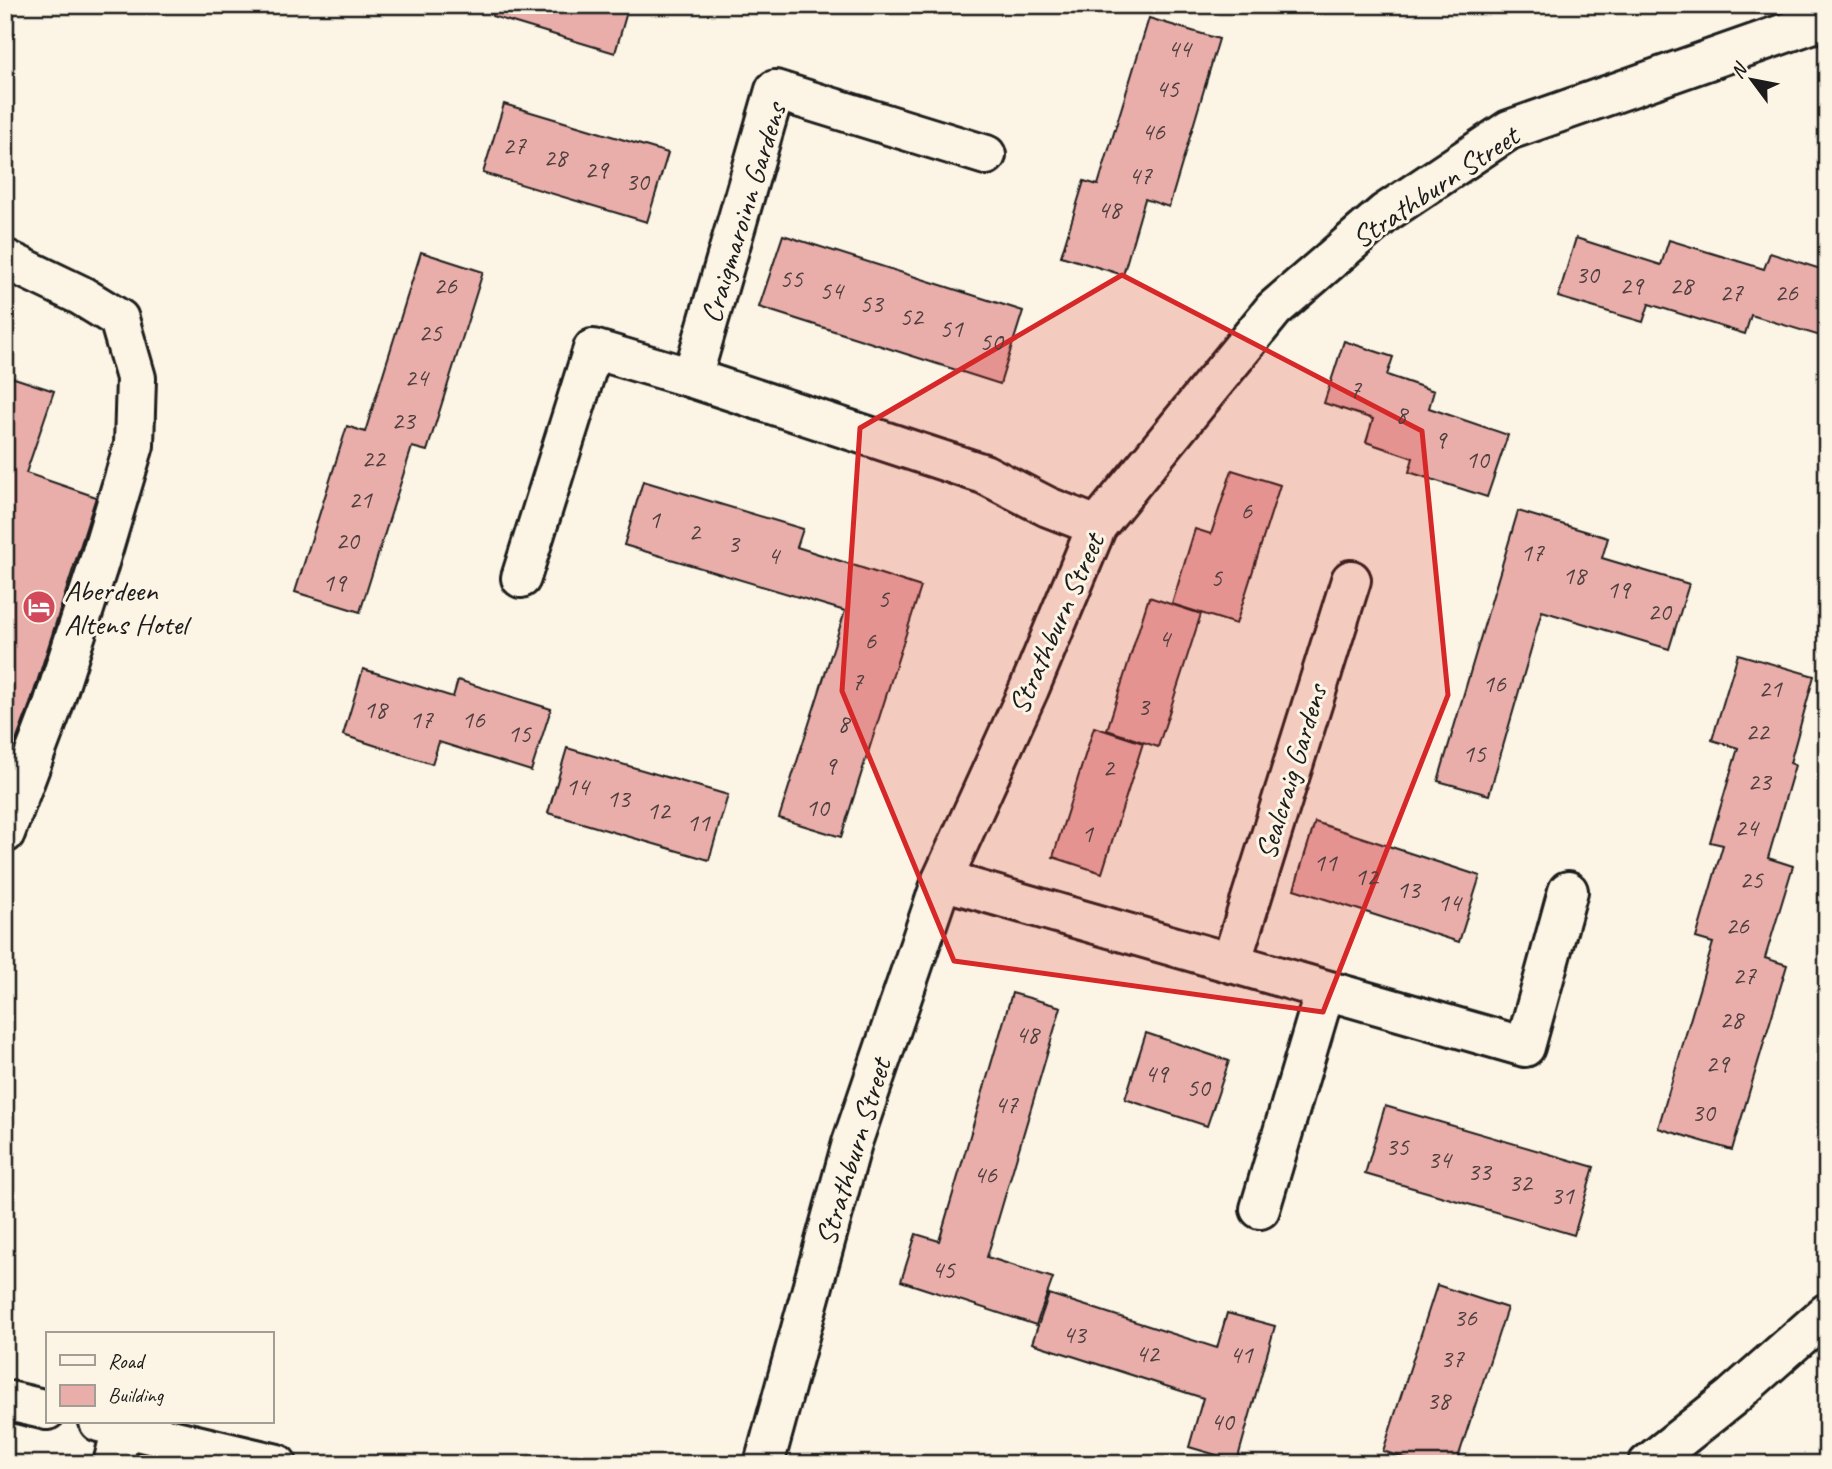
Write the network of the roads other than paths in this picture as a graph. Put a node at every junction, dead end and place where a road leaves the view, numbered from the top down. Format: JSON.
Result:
{"nodes":[{"id":1,"x":1812,"y":17,"type":"edge"},
{"id":2,"x":986,"y":155,"type":"dead end"},
{"id":3,"x":5,"y":259,"type":"edge"},
{"id":4,"x":692,"y":378,"type":"junction"},
{"id":5,"x":1097,"y":526,"type":"junction"},
{"id":6,"x":521,"y":578,"type":"dead end"},
{"id":7,"x":1352,"y":580,"type":"dead end"},
{"id":8,"x":5,"y":833,"type":"edge"},
{"id":9,"x":942,"y":880,"type":"junction"},
{"id":10,"x":1569,"y":891,"type":"dead end"},
{"id":11,"x":1231,"y":963,"type":"junction"},
{"id":12,"x":1325,"y":991,"type":"junction"},
{"id":13,"x":1260,"y":1209,"type":"dead end"},
{"id":14,"x":1827,"y":1313,"type":"edge"},
{"id":15,"x":5,"y":1400,"type":"edge"},
{"id":16,"x":46,"y":1410,"type":"edge"},
{"id":17,"x":110,"y":1424,"type":"edge"},
{"id":18,"x":113,"y":1464,"type":"edge"},
{"id":19,"x":277,"y":1464,"type":"edge"},
{"id":20,"x":764,"y":1464,"type":"edge"},
{"id":21,"x":1648,"y":1464,"type":"edge"}],
"edges":[{"from":1,"to":5,"type":"street","name":"Strathburn Street"},
{"from":2,"to":4,"type":"street","name":"Craigmaroinn Gardens"},
{"from":3,"to":8,"type":"street"},
{"from":4,"to":5,"type":"street"},
{"from":4,"to":6,"type":"street"},
{"from":5,"to":9,"type":"street","name":"Strathburn Street"},
{"from":7,"to":11,"type":"street","name":"Sealcraig Gardens"},
{"from":9,"to":11,"type":"street"},
{"from":9,"to":20,"type":"street","name":"Strathburn Street"},
{"from":10,"to":12,"type":"street"},
{"from":11,"to":12,"type":"street"},
{"from":12,"to":13,"type":"street"},
{"from":14,"to":21,"type":"street"},
{"from":15,"to":16,"type":"street"},
{"from":17,"to":18,"type":"street"},
{"from":17,"to":19,"type":"street"}]}
